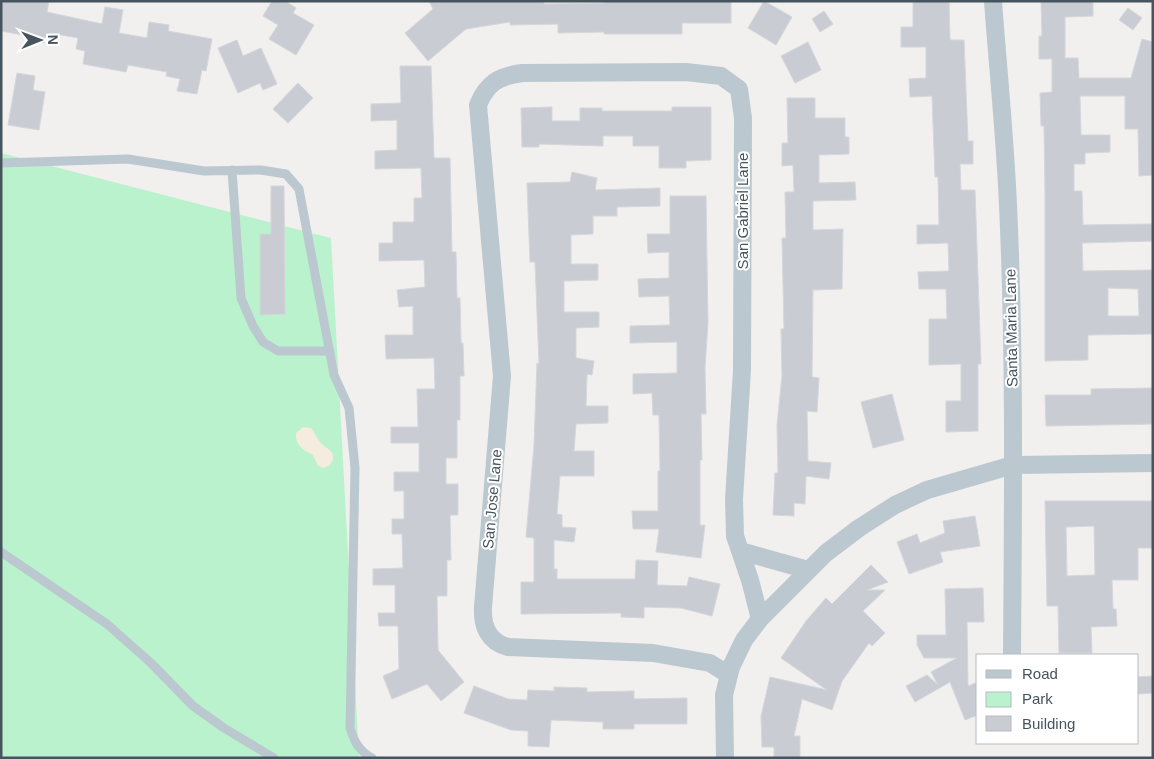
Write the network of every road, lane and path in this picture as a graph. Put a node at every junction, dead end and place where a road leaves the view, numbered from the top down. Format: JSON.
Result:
{"nodes":[{"id":1,"x":992,"y":1,"type":"edge"},
{"id":2,"x":479,"y":114,"type":"joint"},
{"id":3,"x":1,"y":163,"type":"edge"},
{"id":4,"x":232,"y":170,"type":"junction"},
{"id":5,"x":330,"y":351,"type":"junction"},
{"id":6,"x":1153,"y":462,"type":"edge"},
{"id":7,"x":1013,"y":466,"type":"junction"},
{"id":8,"x":740,"y":551,"type":"junction"},
{"id":9,"x":1,"y":552,"type":"edge"},
{"id":10,"x":808,"y":570,"type":"junction"},
{"id":11,"x":760,"y":619,"type":"junction"},
{"id":12,"x":1012,"y":654,"type":"edge"},
{"id":13,"x":729,"y":675,"type":"junction"},
{"id":14,"x":274,"y":758,"type":"edge"},
{"id":15,"x":372,"y":758,"type":"edge"},
{"id":16,"x":725,"y":758,"type":"edge"}],
"edges":[{"from":1,"to":7,"type":"street","name":"Santa Maria Lane"},
{"from":2,"to":8,"type":"street","name":"San Gabriel Lane"},
{"from":2,"to":13,"type":"street","name":"San Jose Lane"},
{"from":3,"to":4,"type":"lane"},
{"from":4,"to":5,"type":"lane"},
{"from":4,"to":5,"type":"lane"},
{"from":5,"to":15,"type":"lane"},
{"from":6,"to":7,"type":"street"},
{"from":7,"to":10,"type":"street"},
{"from":7,"to":12,"type":"street","name":"Santa Maria Lane"},
{"from":8,"to":10,"type":"street"},
{"from":8,"to":11,"type":"street","name":"San Gabriel Lane"},
{"from":9,"to":14,"type":"lane"},
{"from":10,"to":11,"type":"street"},
{"from":11,"to":13,"type":"street"},
{"from":13,"to":16,"type":"street"}]}
